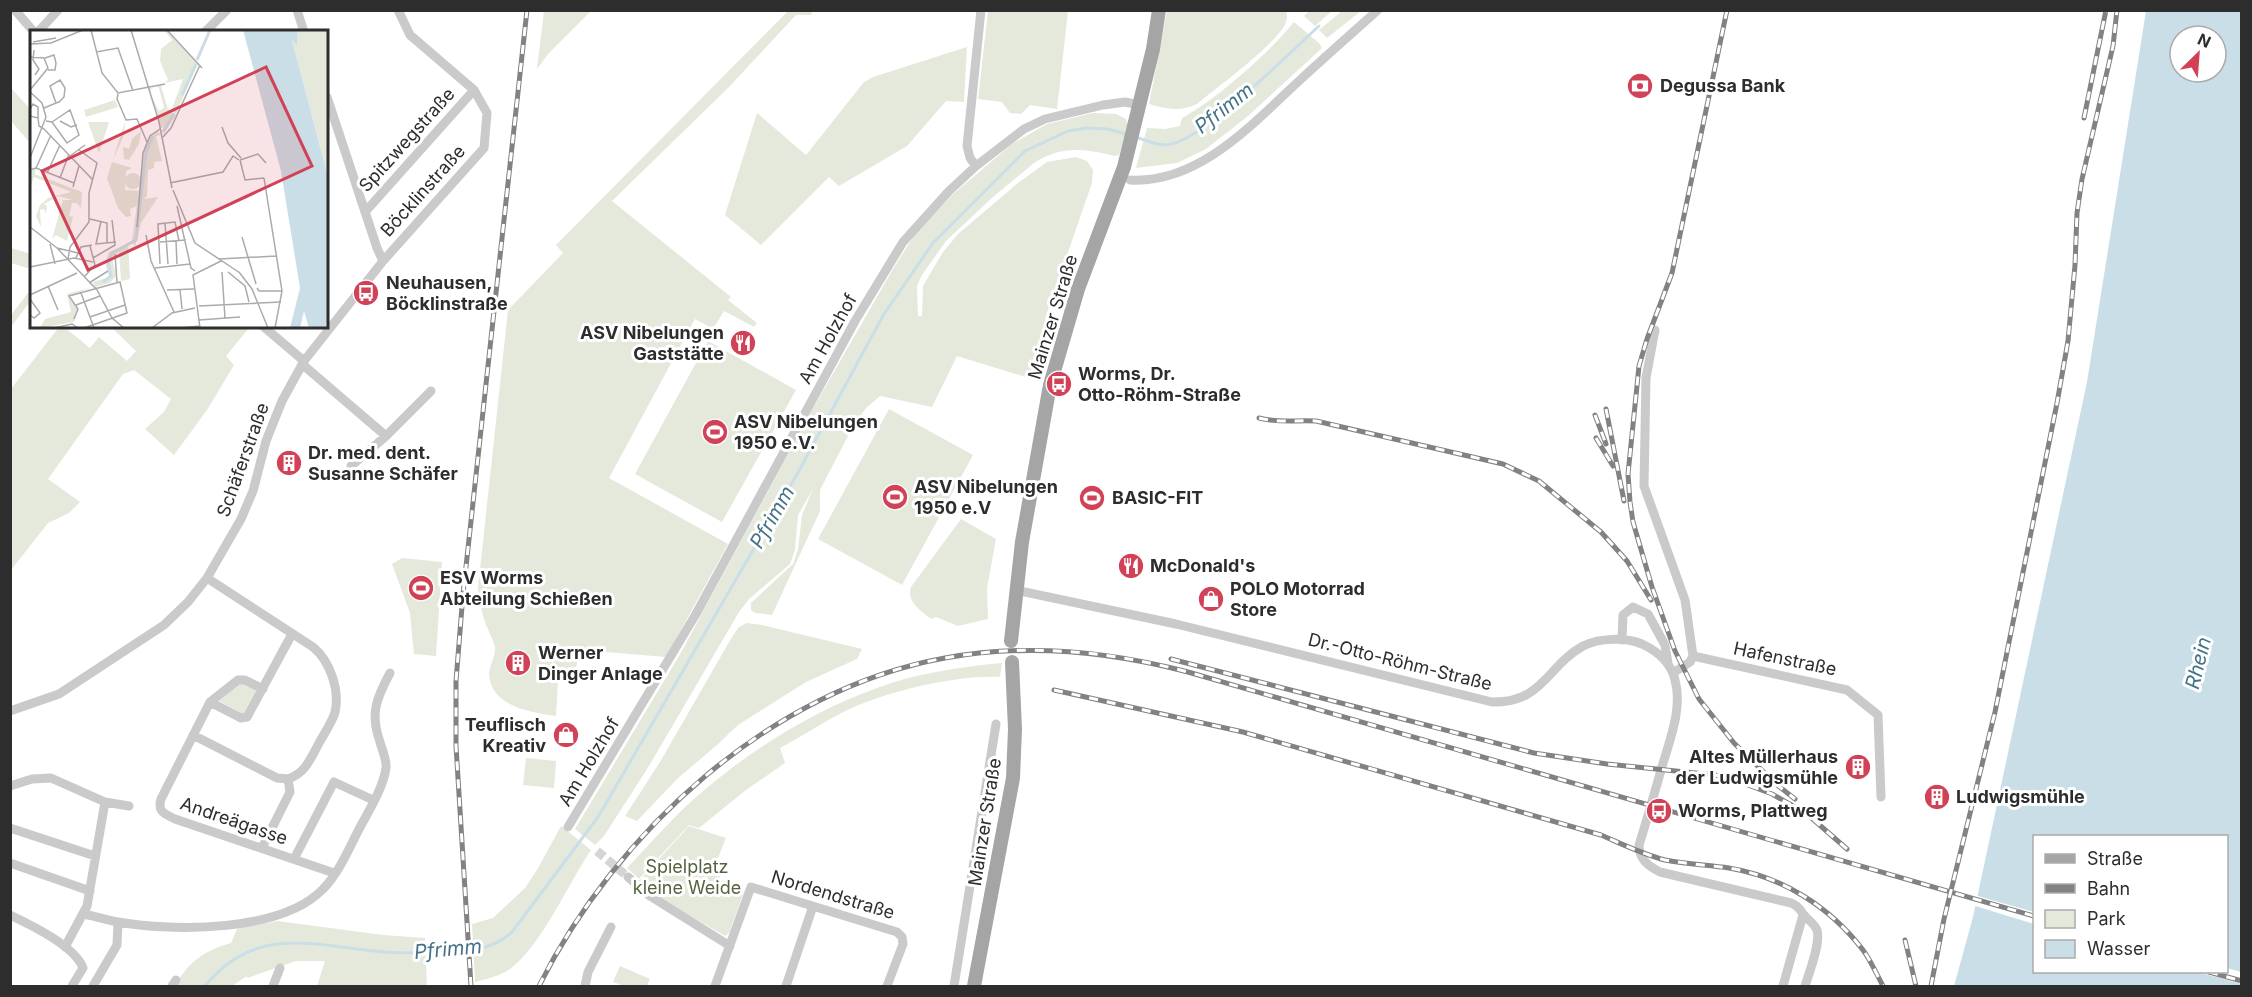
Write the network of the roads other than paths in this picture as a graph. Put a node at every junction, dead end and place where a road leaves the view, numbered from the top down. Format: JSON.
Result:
{"nodes":[{"id":1,"x":15,"y":10,"type":"edge"},
{"id":2,"x":58,"y":10,"type":"edge"},
{"id":3,"x":227,"y":10,"type":"edge"},
{"id":4,"x":297,"y":10,"type":"edge"},
{"id":5,"x":398,"y":10,"type":"edge"},
{"id":6,"x":981,"y":10,"type":"edge"},
{"id":7,"x":1159,"y":10,"type":"edge"},
{"id":8,"x":1378,"y":10,"type":"edge"},
{"id":9,"x":34,"y":30,"type":"edge"},
{"id":10,"x":38,"y":30,"type":"edge"},
{"id":11,"x":207,"y":30,"type":"edge"},
{"id":12,"x":303,"y":30,"type":"edge"},
{"id":13,"x":474,"y":90,"type":"junction"},
{"id":14,"x":328,"y":100,"type":"edge"},
{"id":15,"x":1140,"y":105,"type":"junction"},
{"id":16,"x":976,"y":166,"type":"junction"},
{"id":17,"x":1125,"y":179,"type":"junction"},
{"id":18,"x":365,"y":212,"type":"junction"},
{"id":19,"x":383,"y":261,"type":"junction"},
{"id":20,"x":265,"y":328,"type":"edge"},
{"id":21,"x":1655,"y":330,"type":"dead end"},
{"id":22,"x":303,"y":363,"type":"junction"},
{"id":23,"x":430,"y":391,"type":"dead end"},
{"id":24,"x":386,"y":436,"type":"junction"},
{"id":25,"x":351,"y":466,"type":"dead end"},
{"id":26,"x":207,"y":578,"type":"junction"},
{"id":27,"x":1015,"y":590,"type":"junction"},
{"id":28,"x":292,"y":634,"type":"junction"},
{"id":29,"x":1011,"y":640,"type":"dead end"},
{"id":30,"x":1622,"y":640,"type":"junction"},
{"id":31,"x":1693,"y":656,"type":"junction"},
{"id":32,"x":1012,"y":662,"type":"dead end"},
{"id":33,"x":1671,"y":669,"type":"junction"},
{"id":34,"x":390,"y":674,"type":"dead end"},
{"id":35,"x":262,"y":689,"type":"junction"},
{"id":36,"x":210,"y":702,"type":"junction"},
{"id":37,"x":10,"y":711,"type":"edge"},
{"id":38,"x":996,"y":724,"type":"dead end"},
{"id":39,"x":193,"y":735,"type":"junction"},
{"id":40,"x":288,"y":779,"type":"junction"},
{"id":41,"x":10,"y":786,"type":"edge"},
{"id":42,"x":1881,"y":797,"type":"dead end"},
{"id":43,"x":373,"y":800,"type":"junction"},
{"id":44,"x":105,"y":802,"type":"junction"},
{"id":45,"x":129,"y":806,"type":"dead end"},
{"id":46,"x":568,"y":827,"type":"dead end"},
{"id":47,"x":10,"y":828,"type":"edge"},
{"id":48,"x":262,"y":848,"type":"junction"},
{"id":49,"x":95,"y":856,"type":"junction"},
{"id":50,"x":294,"y":859,"type":"junction"},
{"id":51,"x":10,"y":863,"type":"edge"},
{"id":52,"x":334,"y":873,"type":"junction"},
{"id":53,"x":628,"y":877,"type":"tunnel mouth"},
{"id":54,"x":90,"y":891,"type":"junction"},
{"id":55,"x":813,"y":906,"type":"junction"},
{"id":56,"x":83,"y":914,"type":"junction"},
{"id":57,"x":10,"y":915,"type":"edge"},
{"id":58,"x":1803,"y":915,"type":"junction"},
{"id":59,"x":118,"y":922,"type":"junction"},
{"id":60,"x":611,"y":927,"type":"dead end"},
{"id":61,"x":730,"y":946,"type":"junction"},
{"id":62,"x":65,"y":947,"type":"junction"},
{"id":63,"x":280,"y":968,"type":"dead end"},
{"id":64,"x":72,"y":987,"type":"edge"},
{"id":65,"x":93,"y":987,"type":"edge"},
{"id":66,"x":273,"y":987,"type":"edge"},
{"id":67,"x":585,"y":987,"type":"edge"},
{"id":68,"x":715,"y":987,"type":"edge"},
{"id":69,"x":786,"y":987,"type":"edge"},
{"id":70,"x":888,"y":987,"type":"edge"},
{"id":71,"x":954,"y":987,"type":"edge"},
{"id":72,"x":974,"y":987,"type":"edge"},
{"id":73,"x":1783,"y":987,"type":"edge"},
{"id":74,"x":1805,"y":987,"type":"edge"}],
"edges":[{"from":1,"to":9,"type":"street"},
{"from":2,"to":10,"type":"street"},
{"from":3,"to":11,"type":"street"},
{"from":4,"to":12,"type":"street"},
{"from":5,"to":13,"type":"street","name":"Böcklinstraße"},
{"from":6,"to":16,"type":"street"},
{"from":7,"to":15,"type":"main road","name":"Mainzer Straße"},
{"from":8,"to":17,"type":"street"},
{"from":13,"to":18,"type":"street","name":"Spitzwegstraße"},
{"from":13,"to":19,"type":"street","name":"Böcklinstraße"},
{"from":14,"to":18,"type":"street"},
{"from":15,"to":16,"type":"street","name":"Am Holzhof"},
{"from":15,"to":17,"type":"main road","name":"Mainzer Straße"},
{"from":16,"to":46,"type":"street","name":"Am Holzhof"},
{"from":17,"to":27,"type":"main road","name":"Mainzer Straße"},
{"from":18,"to":19,"type":"street"},
{"from":19,"to":22,"type":"street","name":"Böcklinstraße"},
{"from":20,"to":22,"type":"street"},
{"from":21,"to":31,"type":"street"},
{"from":22,"to":24,"type":"street"},
{"from":22,"to":26,"type":"street","name":"Schäferstraße"},
{"from":23,"to":24,"type":"street"},
{"from":24,"to":25,"type":"street"},
{"from":26,"to":28,"type":"street"},
{"from":26,"to":37,"type":"street","name":"Schäferstraße"},
{"from":27,"to":29,"type":"main road","name":"Mainzer Straße"},
{"from":27,"to":30,"type":"street","name":"Dr.-Otto-Röhm-Straße"},
{"from":28,"to":35,"type":"street"},
{"from":28,"to":40,"type":"street"},
{"from":30,"to":33,"type":"street","name":"Dr.-Otto-Röhm-Straße"},
{"from":30,"to":33,"type":"street"},
{"from":31,"to":33,"type":"street"},
{"from":31,"to":42,"type":"street","name":"Hafenstraße"},
{"from":32,"to":72,"type":"main road","name":"Mainzer Straße"},
{"from":33,"to":58,"type":"street"},
{"from":34,"to":43,"type":"street"},
{"from":35,"to":36,"type":"street"},
{"from":35,"to":36,"type":"street"},
{"from":36,"to":39,"type":"street"},
{"from":38,"to":71,"type":"street","name":"Mainzer Straße"},
{"from":39,"to":40,"type":"street"},
{"from":39,"to":48,"type":"street","name":"Andreägasse"},
{"from":40,"to":48,"type":"street"},
{"from":41,"to":44,"type":"street"},
{"from":43,"to":50,"type":"street","name":"Andreägasse"},
{"from":43,"to":52,"type":"street"},
{"from":44,"to":45,"type":"street"},
{"from":44,"to":49,"type":"street"},
{"from":47,"to":49,"type":"street"},
{"from":48,"to":50,"type":"street","name":"Andreägasse"},
{"from":49,"to":54,"type":"street"},
{"from":50,"to":52,"type":"street","name":"Andreägasse"},
{"from":51,"to":54,"type":"street"},
{"from":52,"to":59,"type":"street"},
{"from":53,"to":61,"type":"street"},
{"from":54,"to":56,"type":"street"},
{"from":55,"to":61,"type":"street","name":"Nordendstraße"},
{"from":55,"to":69,"type":"street"},
{"from":55,"to":70,"type":"street","name":"Nordendstraße"},
{"from":56,"to":59,"type":"street"},
{"from":56,"to":62,"type":"street"},
{"from":57,"to":62,"type":"street"},
{"from":58,"to":73,"type":"street"},
{"from":58,"to":74,"type":"street"},
{"from":59,"to":65,"type":"street"},
{"from":60,"to":67,"type":"street"},
{"from":61,"to":68,"type":"street"},
{"from":62,"to":64,"type":"street"},
{"from":63,"to":66,"type":"street"}]}
